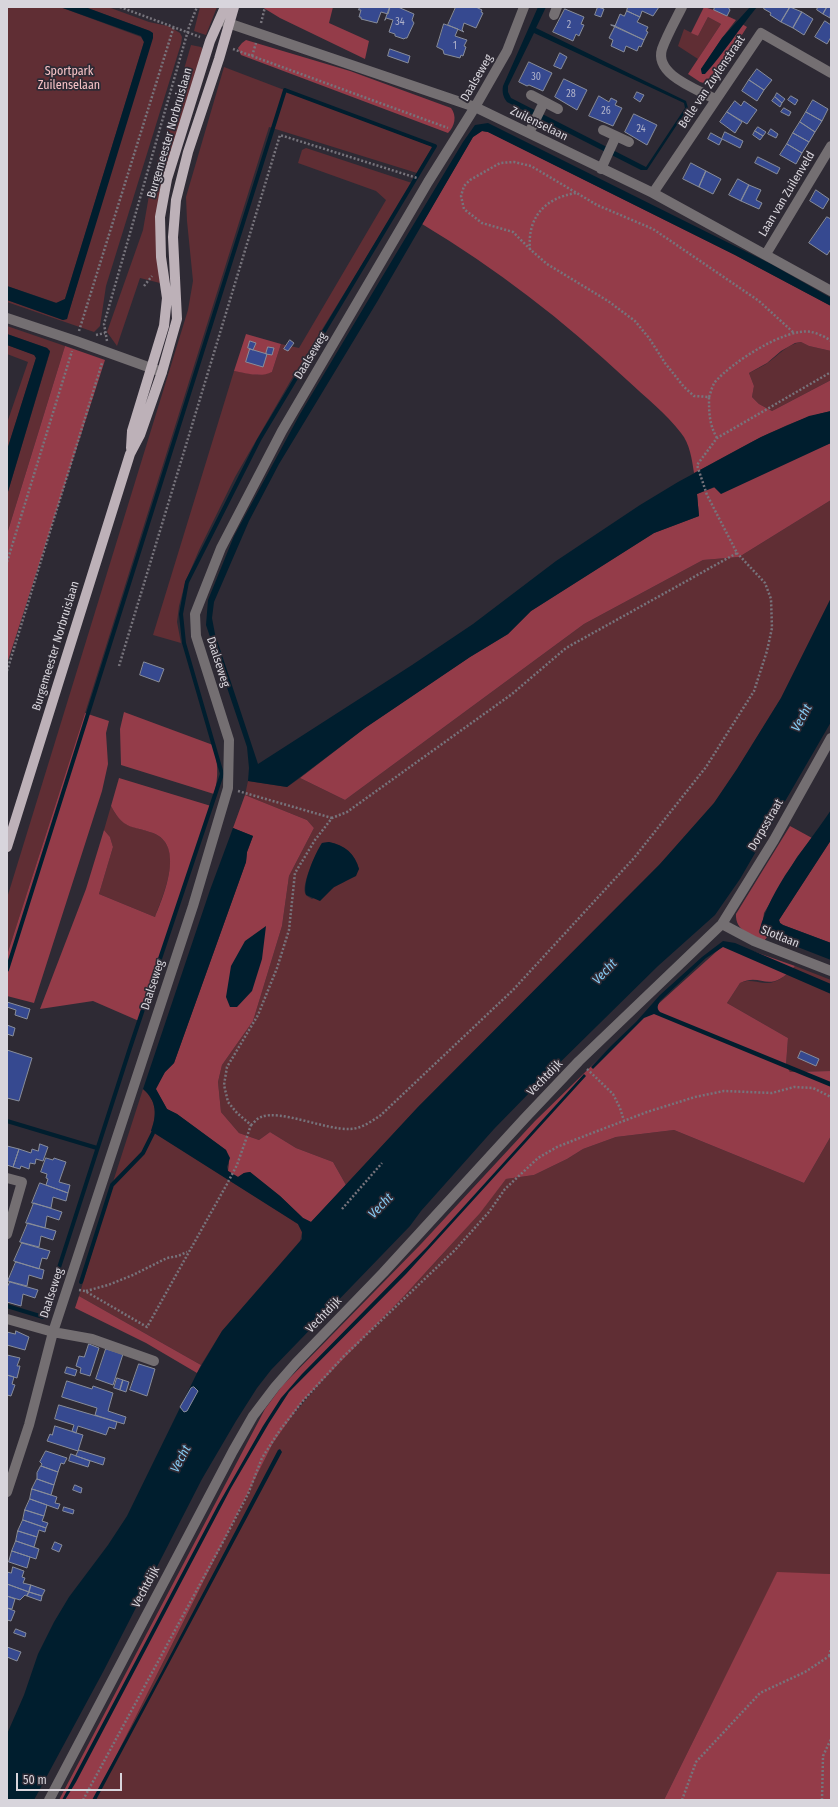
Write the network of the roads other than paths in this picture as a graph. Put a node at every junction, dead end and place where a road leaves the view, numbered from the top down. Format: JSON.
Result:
{"nodes":[{"id":1,"x":225,"y":7,"type":"edge"},
{"id":2,"x":234,"y":7,"type":"edge"},
{"id":3,"x":524,"y":7,"type":"edge"},
{"id":4,"x":682,"y":7,"type":"edge"},
{"id":5,"x":218,"y":19,"type":"junction"},
{"id":6,"x":230,"y":23,"type":"junction"},
{"id":7,"x":831,"y":73,"type":"edge"},
{"id":8,"x":531,"y":95,"type":"dead end"},
{"id":9,"x":715,"y":99,"type":"junction"},
{"id":10,"x":544,"y":102,"type":"junction"},
{"id":11,"x":475,"y":107,"type":"junction"},
{"id":12,"x":558,"y":109,"type":"dead end"},
{"id":13,"x":603,"y":130,"type":"dead end"},
{"id":14,"x":529,"y":133,"type":"junction"},
{"id":15,"x":616,"y":136,"type":"junction"},
{"id":16,"x":629,"y":142,"type":"dead end"},
{"id":17,"x":831,"y":146,"type":"edge"},
{"id":18,"x":601,"y":169,"type":"junction"},
{"id":19,"x":653,"y":193,"type":"junction"},
{"id":20,"x":766,"y":254,"type":"junction"},
{"id":21,"x":831,"y":291,"type":"edge"},
{"id":22,"x":7,"y":318,"type":"edge"},
{"id":23,"x":152,"y":368,"type":"junction"},
{"id":24,"x":162,"y":372,"type":"junction"},
{"id":25,"x":130,"y":454,"type":"junction"},
{"id":26,"x":831,"y":738,"type":"edge"},
{"id":27,"x":7,"y":847,"type":"edge"},
{"id":28,"x":722,"y":924,"type":"junction"},
{"id":29,"x":831,"y":971,"type":"edge"},
{"id":30,"x":7,"y":1178,"type":"edge"},
{"id":31,"x":7,"y":1234,"type":"edge"},
{"id":32,"x":7,"y":1319,"type":"edge"},
{"id":33,"x":53,"y":1332,"type":"junction"},
{"id":34,"x":154,"y":1360,"type":"dead end"},
{"id":35,"x":7,"y":1492,"type":"edge"},
{"id":36,"x":49,"y":1800,"type":"edge"}],
"edges":[{"from":1,"to":5,"type":"main road","name":"Burgemeester Norbruislaan"},
{"from":2,"to":6,"type":"main road","name":"Burgemeester Norbruislaan"},
{"from":3,"to":11,"type":"street","name":"Daalseweg"},
{"from":4,"to":9,"type":"street"},
{"from":5,"to":6,"type":"street","name":"Zuilenselaan"},
{"from":5,"to":23,"type":"main road","name":"Burgemeester Norbruislaan"},
{"from":6,"to":11,"type":"street","name":"Zuilenselaan"},
{"from":6,"to":24,"type":"main road","name":"Burgemeester Norbruislaan"},
{"from":7,"to":9,"type":"street","name":"Belle van Zuylenstraat"},
{"from":8,"to":10,"type":"street"},
{"from":9,"to":19,"type":"street","name":"Belle van Zuylenstraat"},
{"from":10,"to":12,"type":"street"},
{"from":10,"to":14,"type":"street"},
{"from":11,"to":14,"type":"street","name":"Zuilenselaan"},
{"from":11,"to":33,"type":"street","name":"Daalseweg"},
{"from":13,"to":15,"type":"street"},
{"from":14,"to":18,"type":"street","name":"Zuilenselaan"},
{"from":15,"to":16,"type":"street"},
{"from":15,"to":18,"type":"street"},
{"from":17,"to":20,"type":"street","name":"Laan van Zuilenveld"},
{"from":18,"to":19,"type":"street","name":"Zuilenselaan"},
{"from":19,"to":20,"type":"street","name":"Zuilenselaan"},
{"from":20,"to":21,"type":"street","name":"Zuilenselaan"},
{"from":22,"to":23,"type":"street"},
{"from":23,"to":24,"type":"street"},
{"from":23,"to":25,"type":"main road","name":"Burgemeester Norbruislaan"},
{"from":24,"to":25,"type":"main road","name":"Burgemeester Norbruislaan"},
{"from":25,"to":27,"type":"main road","name":"Burgemeester Norbruislaan"},
{"from":26,"to":28,"type":"street","name":"Dorpsstraat"},
{"from":28,"to":29,"type":"street","name":"Slotlaan"},
{"from":28,"to":36,"type":"street","name":"Vechtdijk"},
{"from":30,"to":31,"type":"street"},
{"from":32,"to":33,"type":"street"},
{"from":33,"to":34,"type":"street","name":"Daalseweg"},
{"from":33,"to":35,"type":"street","name":"Daalseweg"}]}
